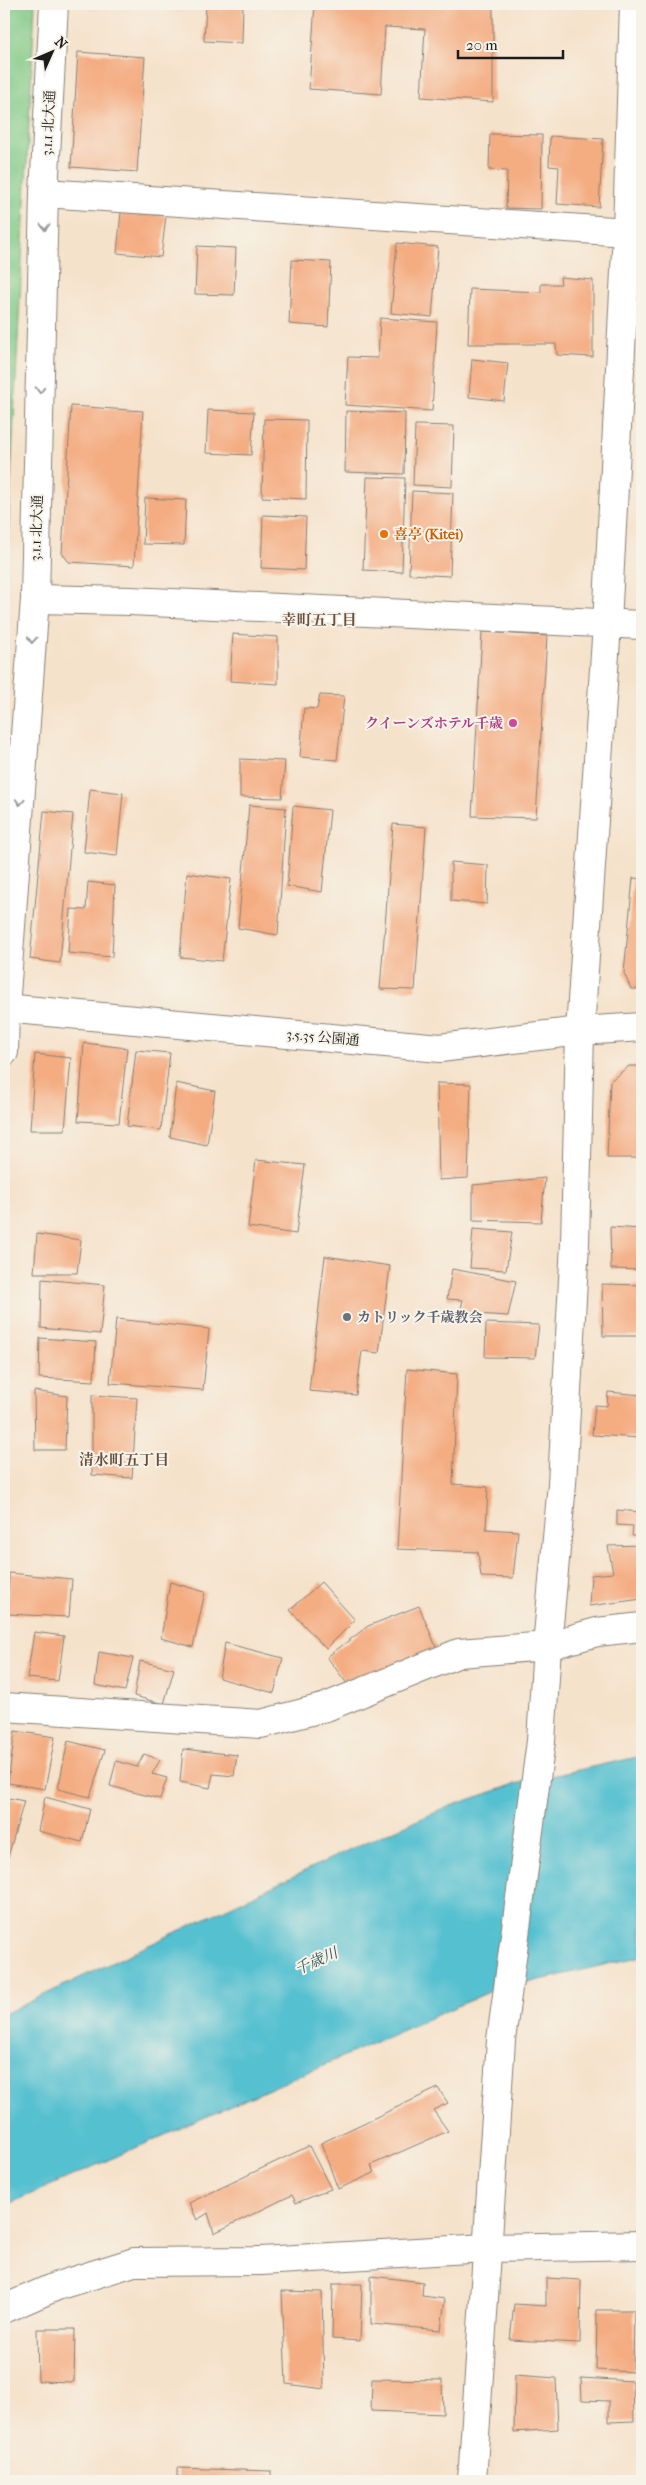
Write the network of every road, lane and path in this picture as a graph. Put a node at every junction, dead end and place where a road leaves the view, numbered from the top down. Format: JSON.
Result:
{"nodes":[{"id":1,"x":54,"y":4,"type":"edge"},
{"id":2,"x":634,"y":4,"type":"edge"},
{"id":3,"x":44,"y":193,"type":"junction"},
{"id":4,"x":634,"y":233,"type":"edge"},
{"id":5,"x":34,"y":599,"type":"junction"},
{"id":6,"x":607,"y":624,"type":"junction"},
{"id":7,"x":642,"y":625,"type":"edge"},
{"id":8,"x":5,"y":1008,"type":"edge"},
{"id":9,"x":642,"y":1027,"type":"edge"},
{"id":10,"x":580,"y":1031,"type":"junction"},
{"id":11,"x":4,"y":1052,"type":"edge"},
{"id":12,"x":642,"y":1627,"type":"edge"},
{"id":13,"x":547,"y":1646,"type":"junction"},
{"id":14,"x":4,"y":1707,"type":"edge"},
{"id":15,"x":642,"y":2245,"type":"edge"},
{"id":16,"x":486,"y":2248,"type":"junction"},
{"id":17,"x":4,"y":2309,"type":"edge"},
{"id":18,"x":472,"y":2481,"type":"edge"}],
"edges":[{"from":1,"to":3,"type":"street","name":"3.1.1 北大通"},
{"from":2,"to":4,"type":"street"},
{"from":3,"to":4,"type":"street"},
{"from":3,"to":5,"type":"street","name":"3.1.1 北大通","one_way":true},
{"from":4,"to":6,"type":"street"},
{"from":5,"to":6,"type":"street"},
{"from":5,"to":8,"type":"street","name":"3.1.1 北大通","one_way":true},
{"from":6,"to":7,"type":"street"},
{"from":6,"to":10,"type":"street"},
{"from":8,"to":10,"type":"street","name":"3.5.35 公園通"},
{"from":8,"to":11,"type":"street","name":"3.1.1 北大通"},
{"from":9,"to":10,"type":"street","name":"3.5.35 公園通"},
{"from":10,"to":13,"type":"street"},
{"from":12,"to":13,"type":"street"},
{"from":13,"to":14,"type":"street"},
{"from":13,"to":16,"type":"street"},
{"from":15,"to":16,"type":"street"},
{"from":16,"to":17,"type":"street"},
{"from":16,"to":18,"type":"street"}]}
